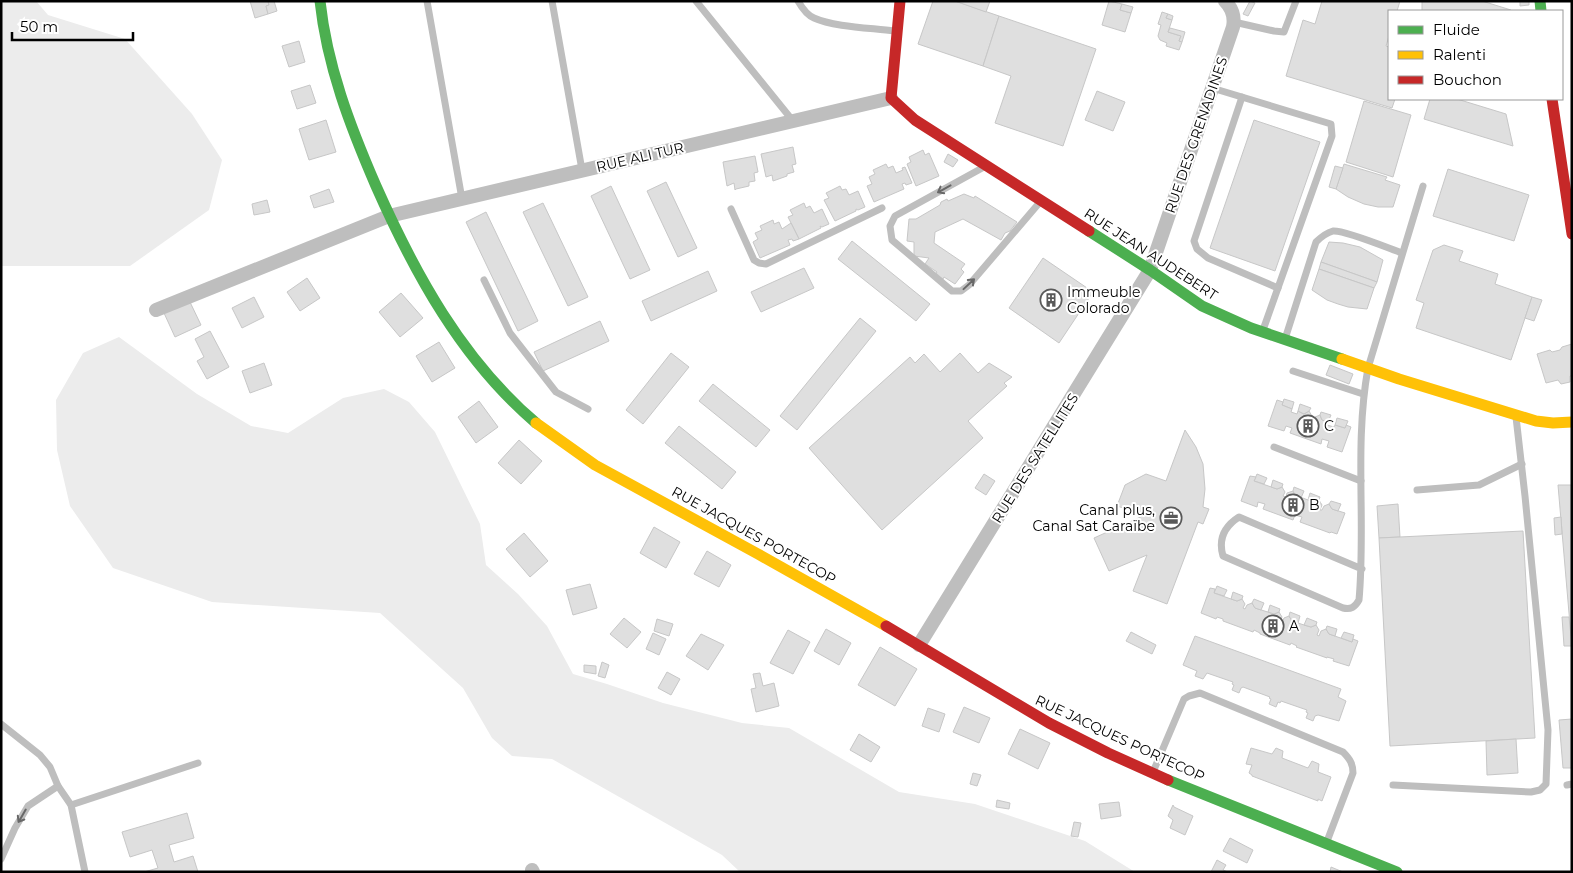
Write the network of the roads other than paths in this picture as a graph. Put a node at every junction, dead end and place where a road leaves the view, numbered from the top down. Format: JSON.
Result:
{"nodes":[{"id":1,"x":320,"y":1,"type":"edge"},
{"id":2,"x":426,"y":1,"type":"edge"},
{"id":3,"x":552,"y":1,"type":"edge"},
{"id":4,"x":696,"y":1,"type":"edge"},
{"id":5,"x":798,"y":1,"type":"edge"},
{"id":6,"x":900,"y":1,"type":"edge"},
{"id":7,"x":1225,"y":1,"type":"edge"},
{"id":8,"x":1296,"y":1,"type":"edge"},
{"id":9,"x":1234,"y":22,"type":"junction"},
{"id":10,"x":897,"y":32,"type":"junction"},
{"id":11,"x":1212,"y":88,"type":"junction"},
{"id":12,"x":891,"y":98,"type":"junction"},
{"id":13,"x":1242,"y":98,"type":"junction"},
{"id":14,"x":1552,"y":100,"type":"edge"},
{"id":15,"x":793,"y":121,"type":"junction"},
{"id":16,"x":987,"y":166,"type":"junction"},
{"id":17,"x":582,"y":170,"type":"junction"},
{"id":18,"x":1423,"y":186,"type":"dead end"},
{"id":19,"x":462,"y":199,"type":"junction"},
{"id":20,"x":1041,"y":200,"type":"junction"},
{"id":21,"x":882,"y":208,"type":"dead end"},
{"id":22,"x":731,"y":209,"type":"dead end"},
{"id":23,"x":389,"y":216,"type":"junction"},
{"id":24,"x":1572,"y":234,"type":"edge"},
{"id":25,"x":1402,"y":253,"type":"junction"},
{"id":26,"x":1150,"y":270,"type":"junction"},
{"id":27,"x":484,"y":280,"type":"dead end"},
{"id":28,"x":1278,"y":288,"type":"junction"},
{"id":29,"x":156,"y":310,"type":"dead end"},
{"id":30,"x":1263,"y":332,"type":"junction"},
{"id":31,"x":1285,"y":339,"type":"junction"},
{"id":32,"x":1368,"y":368,"type":"junction"},
{"id":33,"x":1293,"y":371,"type":"dead end"},
{"id":34,"x":1363,"y":394,"type":"junction"},
{"id":35,"x":588,"y":409,"type":"dead end"},
{"id":36,"x":1515,"y":413,"type":"junction"},
{"id":37,"x":1572,"y":422,"type":"edge"},
{"id":38,"x":1274,"y":447,"type":"dead end"},
{"id":39,"x":1522,"y":464,"type":"junction"},
{"id":40,"x":1361,"y":481,"type":"junction"},
{"id":41,"x":1417,"y":490,"type":"dead end"},
{"id":42,"x":1362,"y":569,"type":"junction"},
{"id":43,"x":919,"y":645,"type":"junction"},
{"id":44,"x":1,"y":724,"type":"edge"},
{"id":45,"x":198,"y":763,"type":"dead end"},
{"id":46,"x":1153,"y":773,"type":"junction"},
{"id":47,"x":1393,"y":785,"type":"dead end"},
{"id":48,"x":58,"y":786,"type":"junction"},
{"id":49,"x":71,"y":805,"type":"junction"},
{"id":50,"x":1326,"y":844,"type":"junction"},
{"id":51,"x":1,"y":859,"type":"edge"},
{"id":52,"x":85,"y":872,"type":"edge"},
{"id":53,"x":1397,"y":872,"type":"edge"}],
"edges":[{"from":1,"to":23,"type":"street","name":"RUE JACQUES PORTECOP"},
{"from":2,"to":19,"type":"lane"},
{"from":3,"to":17,"type":"lane"},
{"from":4,"to":15,"type":"lane"},
{"from":5,"to":10,"type":"lane"},
{"from":6,"to":10,"type":"street"},
{"from":7,"to":9,"type":"street"},
{"from":8,"to":9,"type":"lane"},
{"from":9,"to":11,"type":"street","name":"RUE DES GRENADINES"},
{"from":10,"to":12,"type":"street"},
{"from":11,"to":13,"type":"lane"},
{"from":11,"to":26,"type":"street","name":"RUE DES GRENADINES"},
{"from":12,"to":15,"type":"street","name":"RUE ALI TUR"},
{"from":12,"to":16,"type":"street","name":"RUE JEAN AUDEBERT"},
{"from":13,"to":28,"type":"lane"},
{"from":13,"to":28,"type":"lane"},
{"from":14,"to":24,"type":"street"},
{"from":15,"to":17,"type":"street","name":"RUE ALI TUR"},
{"from":16,"to":20,"type":"street","name":"RUE JEAN AUDEBERT"},
{"from":16,"to":20,"type":"lane","one_way":true},
{"from":17,"to":19,"type":"street","name":"RUE ALI TUR"},
{"from":18,"to":25,"type":"lane"},
{"from":19,"to":23,"type":"street","name":"RUE ALI TUR"},
{"from":20,"to":26,"type":"street","name":"RUE JEAN AUDEBERT"},
{"from":21,"to":22,"type":"lane"},
{"from":23,"to":29,"type":"street","name":"RUE ALI TUR"},
{"from":23,"to":43,"type":"street","name":"RUE JACQUES PORTECOP"},
{"from":25,"to":31,"type":"lane"},
{"from":25,"to":32,"type":"lane"},
{"from":26,"to":30,"type":"street","name":"RUE JEAN AUDEBERT"},
{"from":26,"to":43,"type":"street","name":"RUE DES SATELLITES"},
{"from":27,"to":35,"type":"lane"},
{"from":28,"to":30,"type":"lane"},
{"from":30,"to":31,"type":"street","name":"RUE JEAN AUDEBERT"},
{"from":31,"to":32,"type":"street","name":"RUE JEAN AUDEBERT"},
{"from":32,"to":34,"type":"lane"},
{"from":32,"to":36,"type":"street","name":"RUE JEAN AUDEBERT"},
{"from":33,"to":34,"type":"lane"},
{"from":34,"to":40,"type":"lane"},
{"from":36,"to":37,"type":"street","name":"RUE JEAN AUDEBERT"},
{"from":36,"to":39,"type":"lane"},
{"from":38,"to":40,"type":"lane"},
{"from":39,"to":41,"type":"lane"},
{"from":39,"to":47,"type":"lane"},
{"from":40,"to":42,"type":"lane"},
{"from":42,"to":42,"type":"lane"},
{"from":43,"to":46,"type":"street","name":"RUE JACQUES PORTECOP"},
{"from":44,"to":48,"type":"lane"},
{"from":45,"to":49,"type":"lane"},
{"from":46,"to":50,"type":"street","name":"RUE JACQUES PORTECOP"},
{"from":46,"to":50,"type":"lane"},
{"from":48,"to":49,"type":"lane"},
{"from":48,"to":51,"type":"lane","one_way":true},
{"from":49,"to":52,"type":"lane"},
{"from":50,"to":53,"type":"street","name":"RUE JACQUES PORTECOP"}]}
